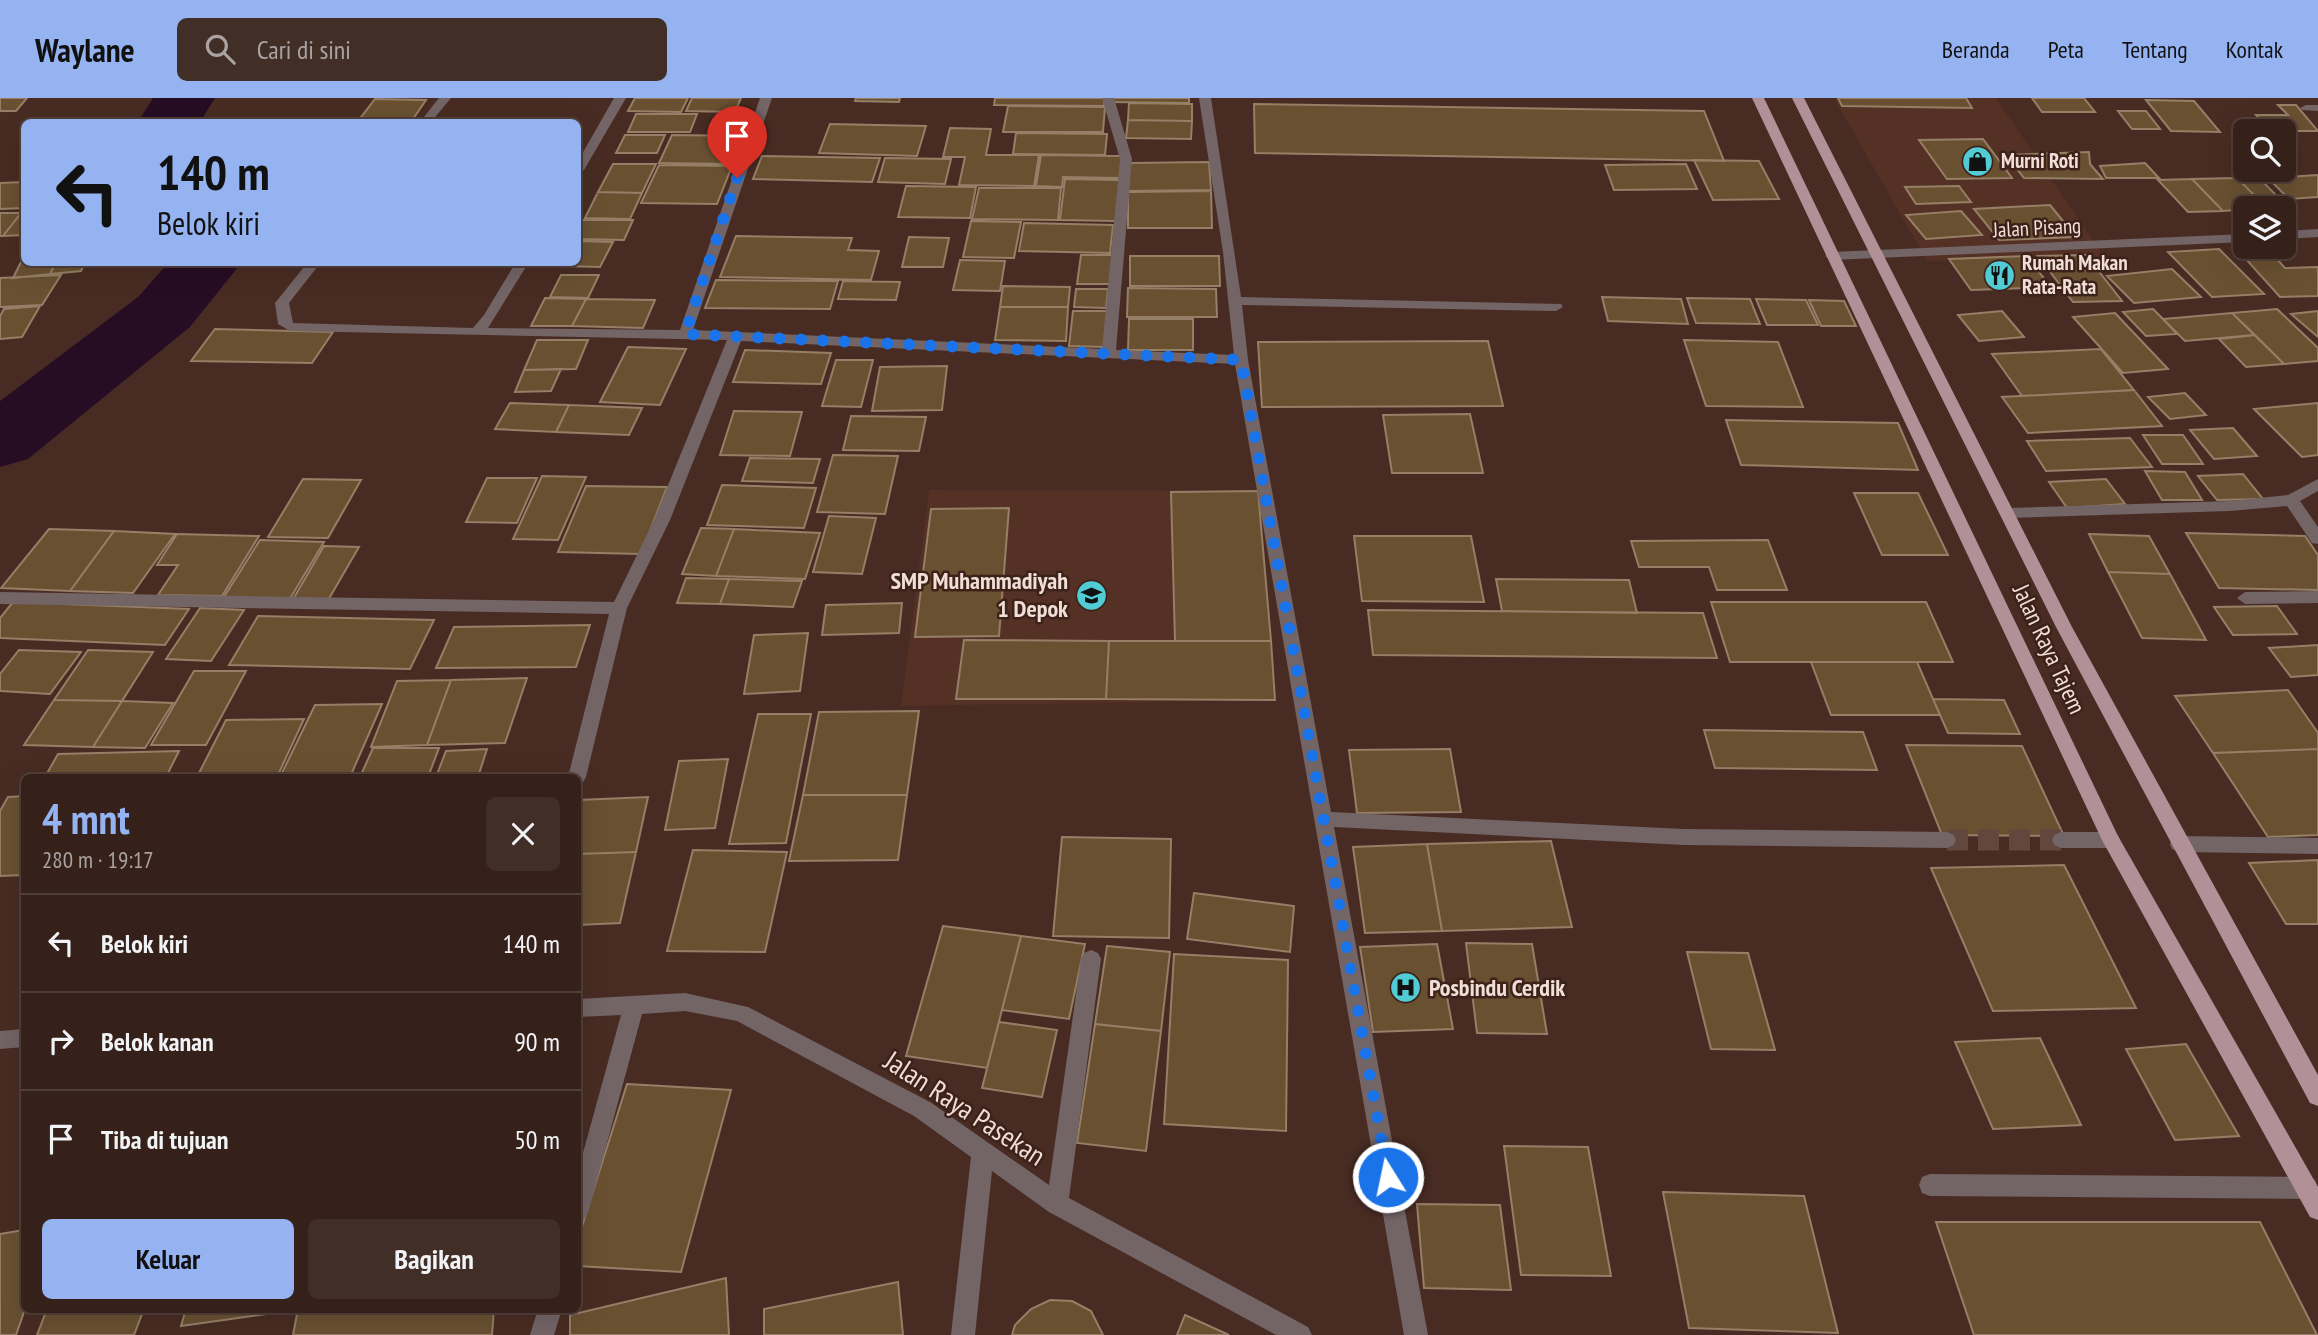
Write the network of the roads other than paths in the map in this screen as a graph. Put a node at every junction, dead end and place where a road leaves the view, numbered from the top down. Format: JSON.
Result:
{"nodes":[{"id":1,"x":445,"y":98,"type":"edge"},
{"id":2,"x":620,"y":98,"type":"edge"},
{"id":3,"x":766,"y":98,"type":"edge"},
{"id":4,"x":1108,"y":98,"type":"edge"},
{"id":5,"x":1205,"y":98,"type":"edge"},
{"id":6,"x":1758,"y":98,"type":"edge"},
{"id":7,"x":1798,"y":98,"type":"edge"},
{"id":8,"x":428,"y":119,"type":"edge"},
{"id":9,"x":581,"y":165,"type":"edge"},
{"id":10,"x":2318,"y":233,"type":"edge"},
{"id":11,"x":2296,"y":234,"type":"edge"},
{"id":12,"x":2233,"y":239,"type":"edge"},
{"id":13,"x":1877,"y":255,"type":"junction"},
{"id":14,"x":1831,"y":256,"type":"junction"},
{"id":15,"x":312,"y":266,"type":"edge"},
{"id":16,"x":521,"y":266,"type":"edge"},
{"id":17,"x":1234,"y":302,"type":"junction"},
{"id":18,"x":1556,"y":307,"type":"dead end"},
{"id":19,"x":477,"y":332,"type":"junction"},
{"id":20,"x":685,"y":334,"type":"junction"},
{"id":21,"x":736,"y":337,"type":"junction"},
{"id":22,"x":1110,"y":354,"type":"junction"},
{"id":23,"x":1241,"y":360,"type":"junction"},
{"id":24,"x":2318,"y":484,"type":"edge"},
{"id":25,"x":2291,"y":500,"type":"junction"},
{"id":26,"x":2007,"y":513,"type":"junction"},
{"id":27,"x":2318,"y":539,"type":"edge"},
{"id":28,"x":2318,"y":597,"type":"edge"},
{"id":29,"x":0,"y":598,"type":"edge"},
{"id":30,"x":2245,"y":598,"type":"dead end"},
{"id":31,"x":619,"y":608,"type":"junction"},
{"id":32,"x":578,"y":774,"type":"edge"},
{"id":33,"x":1325,"y":819,"type":"junction"},
{"id":34,"x":1947,"y":840,"type":"tunnel mouth"},
{"id":35,"x":2061,"y":840,"type":"tunnel mouth"},
{"id":36,"x":2110,"y":840,"type":"junction"},
{"id":37,"x":2179,"y":845,"type":"junction"},
{"id":38,"x":2318,"y":846,"type":"edge"},
{"id":39,"x":1091,"y":959,"type":"dead end"},
{"id":40,"x":634,"y":1004,"type":"junction"},
{"id":41,"x":581,"y":1008,"type":"edge"},
{"id":42,"x":21,"y":1038,"type":"edge"},
{"id":43,"x":0,"y":1040,"type":"edge"},
{"id":44,"x":2318,"y":1096,"type":"edge"},
{"id":45,"x":983,"y":1150,"type":"junction"},
{"id":46,"x":1930,"y":1185,"type":"dead end"},
{"id":47,"x":2307,"y":1188,"type":"junction"},
{"id":48,"x":581,"y":1198,"type":"edge"},
{"id":49,"x":1057,"y":1204,"type":"junction"},
{"id":50,"x":2318,"y":1209,"type":"edge"},
{"id":51,"x":549,"y":1313,"type":"edge"},
{"id":52,"x":542,"y":1335,"type":"edge"},
{"id":53,"x":963,"y":1335,"type":"edge"},
{"id":54,"x":1300,"y":1335,"type":"edge"},
{"id":55,"x":1416,"y":1335,"type":"edge"}],
"edges":[{"from":1,"to":8,"type":"street"},
{"from":2,"to":9,"type":"street"},
{"from":3,"to":20,"type":"street"},
{"from":4,"to":22,"type":"street"},
{"from":5,"to":17,"type":"street"},
{"from":6,"to":14,"type":"main road","name":"Jalan Raya Tajem"},
{"from":7,"to":13,"type":"main road","name":"Jalan Raya Tajem"},
{"from":10,"to":11,"type":"street"},
{"from":12,"to":13,"type":"street","name":"Jalan Pisang"},
{"from":13,"to":14,"type":"street","name":"Jalan Pisang"},
{"from":13,"to":26,"type":"main road","name":"Jalan Raya Tajem"},
{"from":14,"to":36,"type":"main road","name":"Jalan Raya Tajem"},
{"from":15,"to":19,"type":"street"},
{"from":16,"to":19,"type":"street"},
{"from":17,"to":18,"type":"street"},
{"from":17,"to":23,"type":"street"},
{"from":19,"to":20,"type":"street"},
{"from":20,"to":21,"type":"street"},
{"from":21,"to":22,"type":"street"},
{"from":21,"to":31,"type":"street"},
{"from":22,"to":23,"type":"street"},
{"from":23,"to":33,"type":"street"},
{"from":24,"to":25,"type":"street"},
{"from":25,"to":26,"type":"street"},
{"from":25,"to":27,"type":"street"},
{"from":26,"to":37,"type":"main road","name":"Jalan Raya Tajem"},
{"from":28,"to":30,"type":"street"},
{"from":29,"to":31,"type":"street"},
{"from":31,"to":32,"type":"street"},
{"from":33,"to":34,"type":"street"},
{"from":33,"to":55,"type":"street"},
{"from":35,"to":36,"type":"street"},
{"from":36,"to":47,"type":"main road","name":"Jalan Raya Tajem"},
{"from":37,"to":38,"type":"street"},
{"from":37,"to":44,"type":"main road","name":"Jalan Raya Tajem"},
{"from":39,"to":49,"type":"street"},
{"from":40,"to":41,"type":"street","name":"Jalan Raya Pasekan"},
{"from":40,"to":45,"type":"street","name":"Jalan Raya Pasekan"},
{"from":40,"to":48,"type":"street"},
{"from":42,"to":43,"type":"street"},
{"from":45,"to":49,"type":"street","name":"Jalan Raya Pasekan"},
{"from":45,"to":53,"type":"street"},
{"from":46,"to":47,"type":"street"},
{"from":47,"to":50,"type":"main road","name":"Jalan Raya Tajem"},
{"from":49,"to":54,"type":"street","name":"Jalan Raya Pasekan"},
{"from":51,"to":52,"type":"street"}]}
